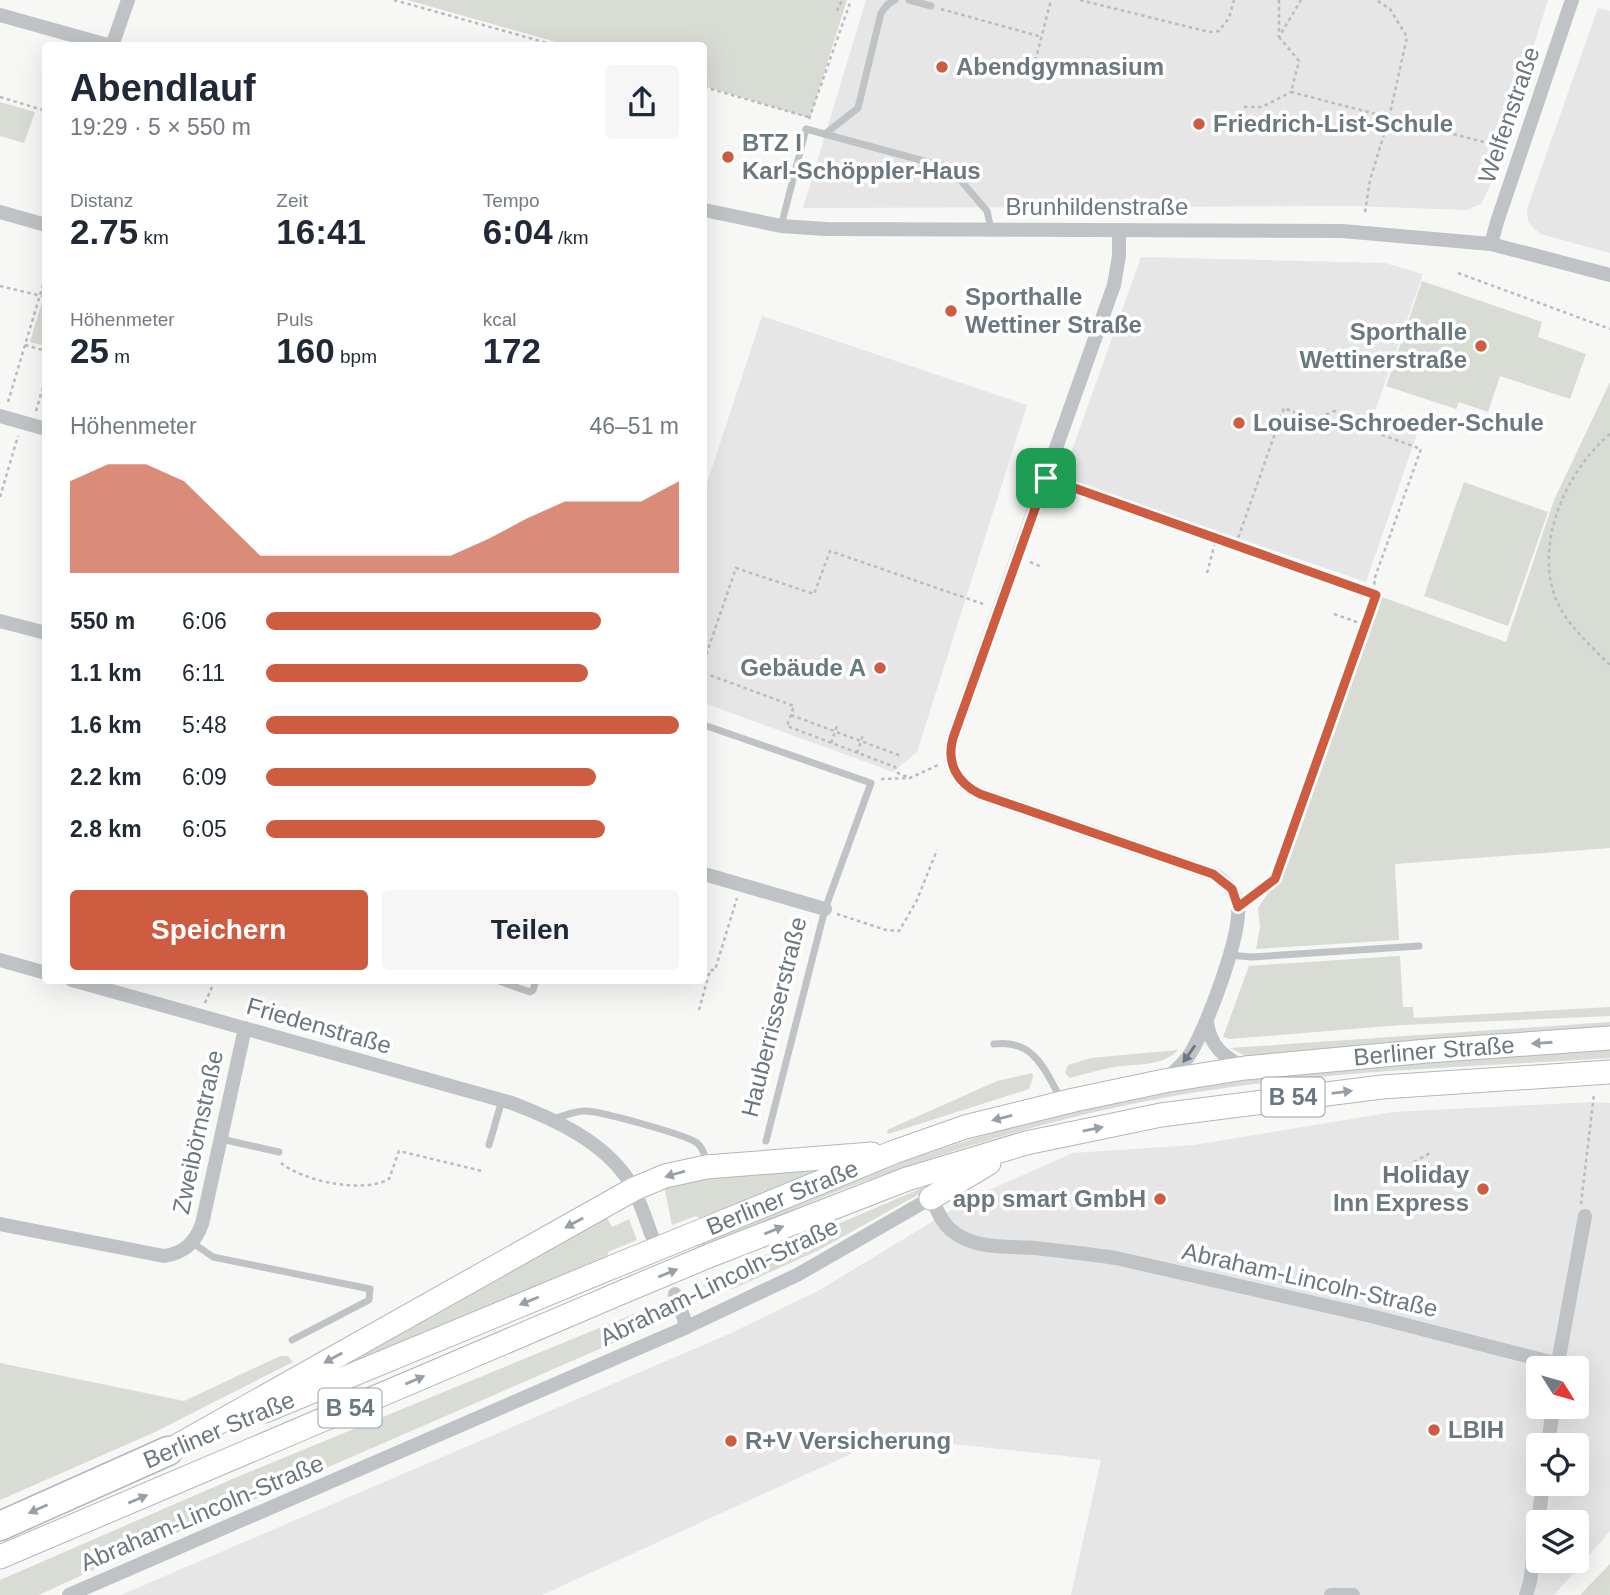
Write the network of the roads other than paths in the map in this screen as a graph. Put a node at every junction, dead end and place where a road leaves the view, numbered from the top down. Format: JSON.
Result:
{"nodes":[{"id":1,"x":128,"y":0,"type":"edge"},
{"id":2,"x":895,"y":0,"type":"edge"},
{"id":3,"x":909,"y":0,"type":"edge"},
{"id":4,"x":1572,"y":0,"type":"edge"},
{"id":5,"x":931,"y":6,"type":"road end"},
{"id":6,"x":0,"y":15,"type":"edge"},
{"id":7,"x":97,"y":42,"type":"edge"},
{"id":8,"x":112,"y":42,"type":"edge"},
{"id":9,"x":825,"y":134,"type":"junction"},
{"id":10,"x":707,"y":211,"type":"edge"},
{"id":11,"x":0,"y":212,"type":"edge"},
{"id":12,"x":42,"y":224,"type":"edge"},
{"id":13,"x":781,"y":226,"type":"junction"},
{"id":14,"x":991,"y":230,"type":"junction"},
{"id":15,"x":1119,"y":230,"type":"junction"},
{"id":16,"x":1491,"y":244,"type":"junction"},
{"id":17,"x":1610,"y":275,"type":"edge"},
{"id":18,"x":2,"y":416,"type":"edge"},
{"id":19,"x":33,"y":425,"type":"edge"},
{"id":20,"x":0,"y":621,"type":"edge"},
{"id":21,"x":42,"y":632,"type":"edge"},
{"id":22,"x":707,"y":726,"type":"edge"},
{"id":23,"x":707,"y":875,"type":"edge"},
{"id":24,"x":825,"y":909,"type":"junction"},
{"id":25,"x":1419,"y":946,"type":"dead end"},
{"id":26,"x":1228,"y":955,"type":"junction"},
{"id":27,"x":0,"y":960,"type":"edge"},
{"id":28,"x":42,"y":972,"type":"edge"},
{"id":29,"x":86,"y":984,"type":"edge"},
{"id":30,"x":507,"y":984,"type":"edge"},
{"id":31,"x":535,"y":984,"type":"edge"},
{"id":32,"x":1207,"y":1022,"type":"junction"},
{"id":33,"x":245,"y":1028,"type":"junction"},
{"id":34,"x":1610,"y":1038,"type":"edge"},
{"id":35,"x":994,"y":1044,"type":"dead end"},
{"id":36,"x":1245,"y":1068,"type":"junction"},
{"id":37,"x":1610,"y":1072,"type":"edge"},
{"id":38,"x":1563,"y":1076,"type":"junction"},
{"id":39,"x":1164,"y":1081,"type":"junction"},
{"id":40,"x":1602,"y":1087,"type":"edge"},
{"id":41,"x":502,"y":1100,"type":"junction"},
{"id":42,"x":1063,"y":1103,"type":"junction"},
{"id":43,"x":553,"y":1119,"type":"junction"},
{"id":44,"x":221,"y":1139,"type":"junction"},
{"id":45,"x":766,"y":1142,"type":"dead end"},
{"id":46,"x":1026,"y":1143,"type":"junction"},
{"id":47,"x":489,"y":1145,"type":"dead end"},
{"id":48,"x":276,"y":1152,"type":"road end"},
{"id":49,"x":894,"y":1152,"type":"junction"},
{"id":50,"x":706,"y":1167,"type":"junction"},
{"id":51,"x":634,"y":1189,"type":"junction"},
{"id":52,"x":931,"y":1198,"type":"junction"},
{"id":53,"x":1585,"y":1216,"type":"road end"},
{"id":54,"x":0,"y":1224,"type":"edge"},
{"id":55,"x":652,"y":1236,"type":"dead end"},
{"id":56,"x":192,"y":1243,"type":"junction"},
{"id":57,"x":675,"y":1294,"type":"dead end"},
{"id":58,"x":687,"y":1327,"type":"junction"},
{"id":59,"x":292,"y":1340,"type":"dead end"},
{"id":60,"x":1559,"y":1356,"type":"edge"},
{"id":61,"x":1526,"y":1358,"type":"edge"},
{"id":62,"x":168,"y":1451,"type":"junction"},
{"id":63,"x":0,"y":1526,"type":"edge"},
{"id":64,"x":0,"y":1557,"type":"edge"},
{"id":65,"x":1531,"y":1573,"type":"edge"},
{"id":66,"x":69,"y":1595,"type":"edge"},
{"id":67,"x":1331,"y":1595,"type":"edge"},
{"id":68,"x":1353,"y":1595,"type":"edge"},
{"id":69,"x":1526,"y":1595,"type":"edge"}],
"edges":[{"from":1,"to":8,"type":"street"},
{"from":2,"to":9,"type":"lane"},
{"from":3,"to":5,"type":"lane"},
{"from":4,"to":16,"type":"street","name":"Welfenstraße"},
{"from":6,"to":7,"type":"street"},
{"from":9,"to":13,"type":"lane"},
{"from":9,"to":14,"type":"lane"},
{"from":10,"to":13,"type":"street","name":"Brunhildenstraße"},
{"from":11,"to":12,"type":"street"},
{"from":13,"to":14,"type":"street","name":"Brunhildenstraße"},
{"from":14,"to":15,"type":"street","name":"Brunhildenstraße"},
{"from":15,"to":16,"type":"street","name":"Brunhildenstraße"},
{"from":15,"to":26,"type":"street"},
{"from":16,"to":17,"type":"street","name":"Brunhildenstraße"},
{"from":18,"to":19,"type":"street"},
{"from":20,"to":21,"type":"street"},
{"from":22,"to":24,"type":"lane"},
{"from":23,"to":24,"type":"street","name":"Hauberrisserstraße"},
{"from":24,"to":45,"type":"lane","name":"Hauberrisserstraße"},
{"from":25,"to":26,"type":"lane"},
{"from":26,"to":32,"type":"street"},
{"from":27,"to":28,"type":"street"},
{"from":29,"to":33,"type":"street","name":"Friedenstraße"},
{"from":30,"to":31,"type":"lane"},
{"from":32,"to":36,"type":"street"},
{"from":32,"to":39,"type":"street","one_way":true},
{"from":33,"to":41,"type":"street","name":"Friedenstraße"},
{"from":33,"to":44,"type":"street","name":"Zweibörnstraße"},
{"from":34,"to":36,"type":"main road","name":"Berliner Straße","number":"B 54","one_way":true},
{"from":35,"to":42,"type":"lane"},
{"from":36,"to":39,"type":"main road","name":"Berliner Straße","number":"B 54"},
{"from":37,"to":38,"type":"main road","name":"Berliner Straße","number":"B 54"},
{"from":38,"to":40,"type":"main road"},
{"from":46,"to":38,"type":"main road","name":"Berliner Straße","number":"B 54","one_way":true},
{"from":39,"to":42,"type":"main road","name":"Berliner Straße","number":"B 54"},
{"from":41,"to":43,"type":"street","name":"Friedenstraße"},
{"from":41,"to":47,"type":"lane"},
{"from":42,"to":49,"type":"main road","name":"Berliner Straße","number":"B 54","one_way":true},
{"from":43,"to":50,"type":"lane"},
{"from":43,"to":51,"type":"street","name":"Friedenstraße"},
{"from":44,"to":48,"type":"lane"},
{"from":44,"to":56,"type":"street","name":"Zweibörnstraße"},
{"from":46,"to":52,"type":"main road"},
{"from":64,"to":46,"type":"main road","name":"Berliner Straße","number":"B 54","one_way":true,"bridge":true},
{"from":49,"to":50,"type":"main road"},
{"from":49,"to":62,"type":"main road","name":"Berliner Straße","number":"B 54","one_way":true,"bridge":true},
{"from":50,"to":51,"type":"main road","one_way":true},
{"from":51,"to":55,"type":"street","name":"Friedenstraße"},
{"from":51,"to":62,"type":"main road","one_way":true},
{"from":52,"to":58,"type":"street","name":"Abraham-Lincoln-Straße"},
{"from":52,"to":61,"type":"street","name":"Abraham-Lincoln-Straße"},
{"from":53,"to":60,"type":"street","name":"Abraham-Lincoln-Straße"},
{"from":54,"to":56,"type":"street","name":"Zweibörnstraße"},
{"from":56,"to":59,"type":"lane","name":"Zweibörnstraße"},
{"from":57,"to":58,"type":"street"},
{"from":58,"to":66,"type":"street","name":"Abraham-Lincoln-Straße"},
{"from":62,"to":63,"type":"highway","name":"Berliner Straße","number":"B 54","one_way":true},
{"from":65,"to":69,"type":"street"},
{"from":67,"to":68,"type":"street"}]}
